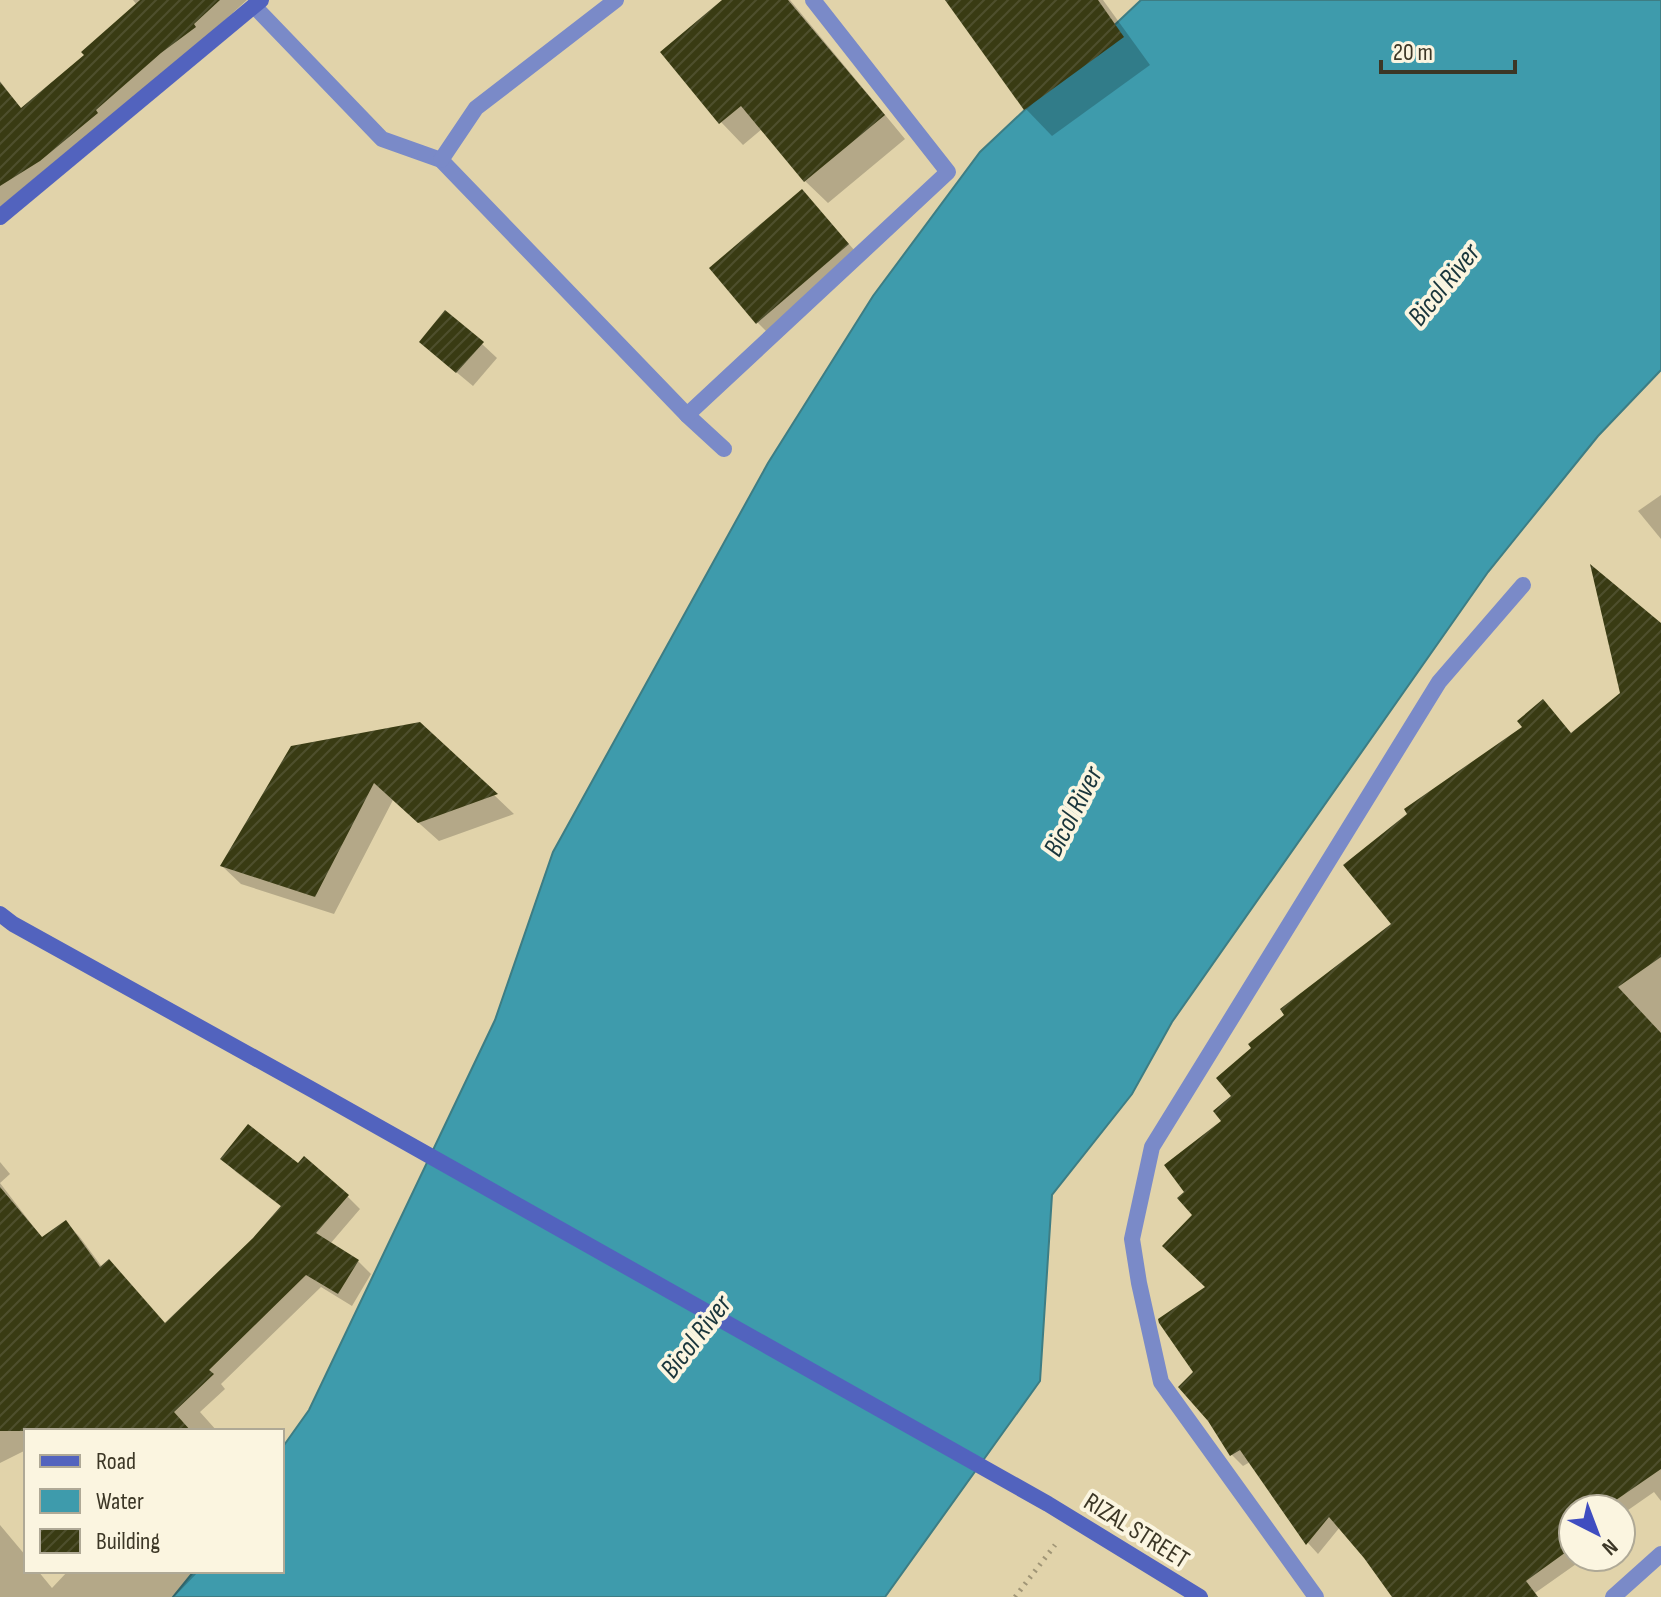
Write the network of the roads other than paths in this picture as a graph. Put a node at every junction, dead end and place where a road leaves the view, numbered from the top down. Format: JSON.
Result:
{"nodes":[{"id":1,"x":616,"y":0,"type":"edge"},
{"id":2,"x":813,"y":0,"type":"edge"},
{"id":3,"x":257,"y":3,"type":"edge"},
{"id":4,"x":441,"y":160,"type":"junction"},
{"id":5,"x":0,"y":217,"type":"edge"},
{"id":6,"x":687,"y":415,"type":"junction"},
{"id":7,"x":724,"y":449,"type":"dead end"},
{"id":8,"x":1523,"y":585,"type":"dead end"},
{"id":9,"x":0,"y":914,"type":"edge"},
{"id":10,"x":1661,"y":1554,"type":"edge"},
{"id":11,"x":1200,"y":1597,"type":"edge"},
{"id":12,"x":1316,"y":1597,"type":"edge"},
{"id":13,"x":1613,"y":1597,"type":"edge"}],
"edges":[{"from":1,"to":4,"type":"street"},
{"from":2,"to":6,"type":"street"},
{"from":3,"to":4,"type":"street"},
{"from":3,"to":5,"type":"main road"},
{"from":4,"to":6,"type":"street"},
{"from":6,"to":7,"type":"street"},
{"from":8,"to":12,"type":"street"},
{"from":9,"to":11,"type":"main road","name":"RIZAL STREET"},
{"from":10,"to":13,"type":"street"}]}
